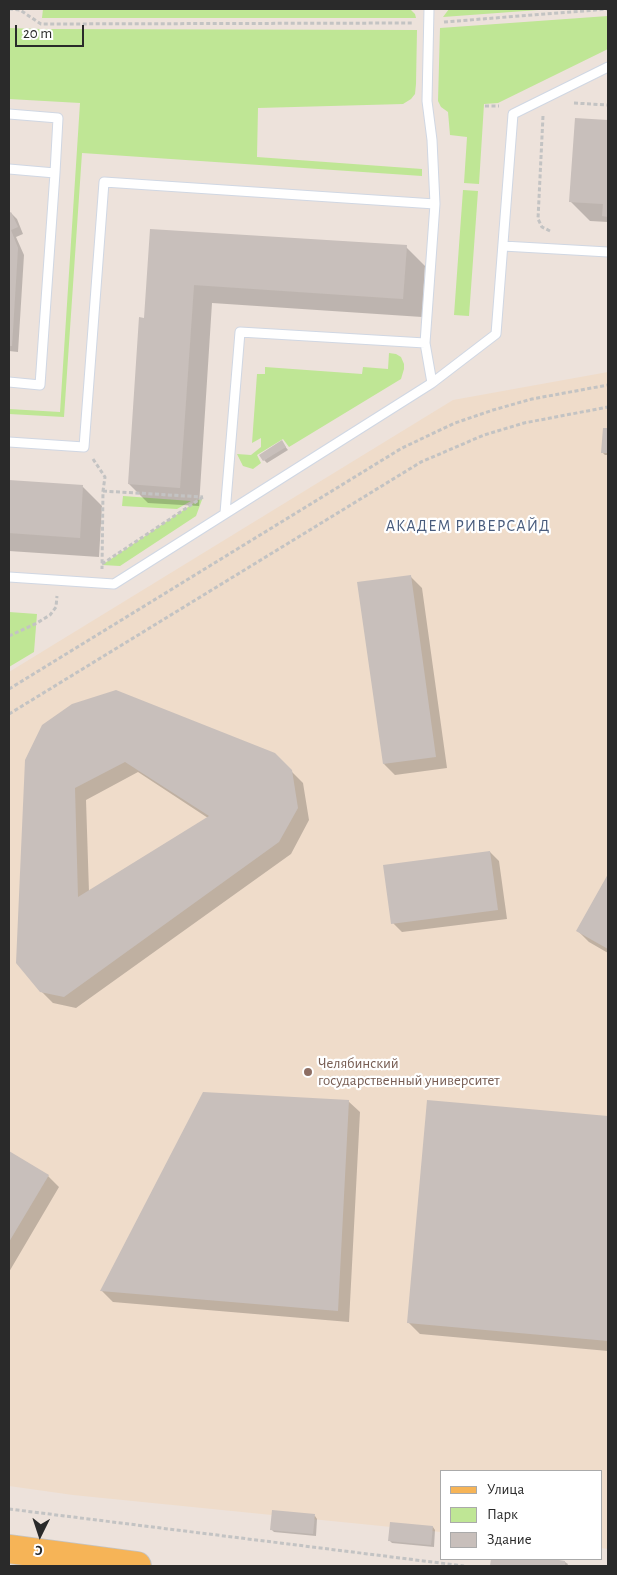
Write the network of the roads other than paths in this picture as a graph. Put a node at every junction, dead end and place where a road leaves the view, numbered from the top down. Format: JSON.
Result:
{"nodes":[{"id":1,"x":429,"y":9,"type":"edge"},
{"id":2,"x":608,"y":67,"type":"edge"},
{"id":3,"x":9,"y":114,"type":"edge"},
{"id":4,"x":9,"y":169,"type":"edge"},
{"id":5,"x":55,"y":173,"type":"junction"},
{"id":6,"x":435,"y":204,"type":"junction"},
{"id":7,"x":503,"y":246,"type":"junction"},
{"id":8,"x":608,"y":252,"type":"edge"},
{"id":9,"x":425,"y":343,"type":"junction"},
{"id":10,"x":9,"y":382,"type":"edge"},
{"id":11,"x":432,"y":383,"type":"junction"},
{"id":12,"x":9,"y":442,"type":"edge"},
{"id":13,"x":225,"y":513,"type":"junction"},
{"id":14,"x":9,"y":577,"type":"edge"},
{"id":15,"x":9,"y":1549,"type":"edge"},
{"id":16,"x":137,"y":1566,"type":"edge"}],
"edges":[{"from":1,"to":6,"type":"lane"},
{"from":2,"to":7,"type":"lane"},
{"from":3,"to":5,"type":"lane"},
{"from":4,"to":5,"type":"lane"},
{"from":5,"to":10,"type":"lane"},
{"from":6,"to":9,"type":"lane"},
{"from":6,"to":12,"type":"lane"},
{"from":7,"to":8,"type":"lane"},
{"from":7,"to":11,"type":"lane"},
{"from":9,"to":11,"type":"lane"},
{"from":9,"to":13,"type":"lane"},
{"from":11,"to":13,"type":"lane"},
{"from":13,"to":14,"type":"lane"},
{"from":15,"to":16,"type":"main road"}]}
